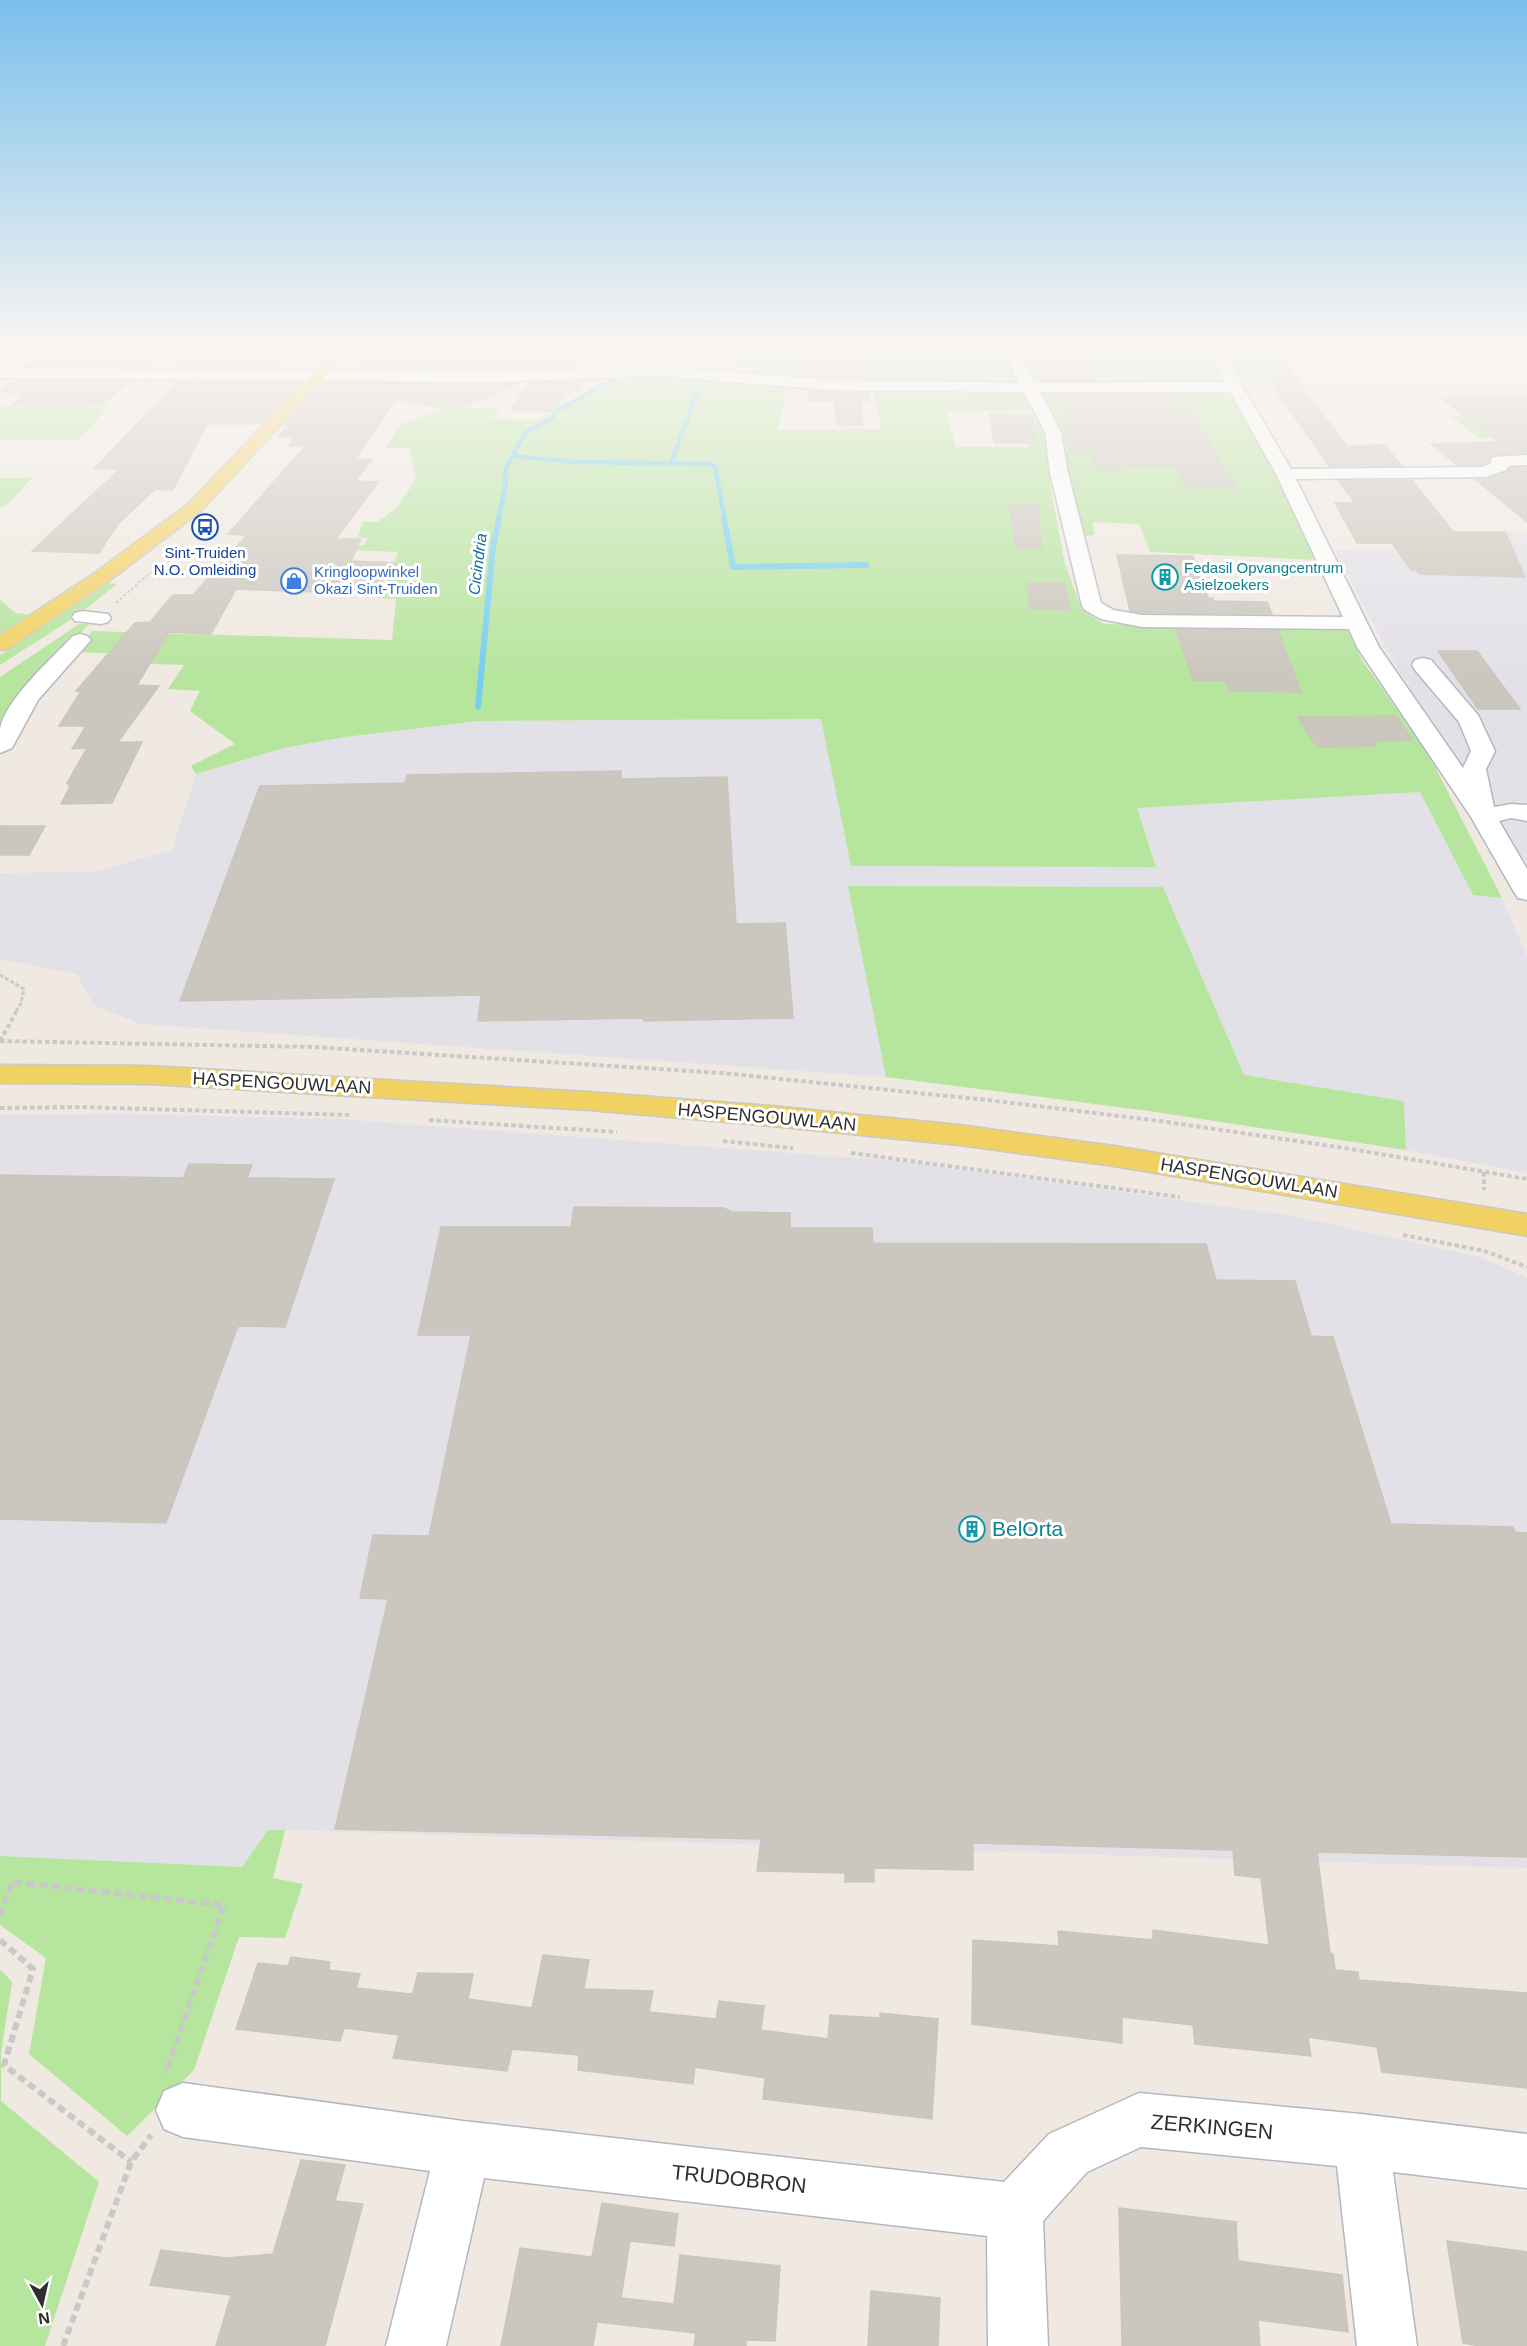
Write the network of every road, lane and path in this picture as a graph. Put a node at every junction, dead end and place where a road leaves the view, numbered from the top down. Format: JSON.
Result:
{"nodes":[{"id":1,"x":243,"y":456,"type":"edge"},
{"id":2,"x":1057,"y":456,"type":"edge"},
{"id":3,"x":1275,"y":456,"type":"edge"},
{"id":4,"x":1527,"y":460,"type":"edge"},
{"id":5,"x":1285,"y":474,"type":"junction"},
{"id":6,"x":195,"y":507,"type":"junction"},
{"id":7,"x":1357,"y":624,"type":"junction"},
{"id":8,"x":72,"y":634,"type":"joint"},
{"id":9,"x":0,"y":644,"type":"edge"},
{"id":10,"x":1423,"y":665,"type":"dead end"},
{"id":11,"x":0,"y":746,"type":"edge"},
{"id":12,"x":1527,"y":813,"type":"edge"},
{"id":13,"x":1484,"y":817,"type":"junction"},
{"id":14,"x":1527,"y":840,"type":"edge"},
{"id":15,"x":1498,"y":842,"type":"junction"},
{"id":16,"x":1527,"y":892,"type":"edge"},
{"id":17,"x":0,"y":975,"type":"edge"},
{"id":18,"x":0,"y":1041,"type":"edge"},
{"id":19,"x":0,"y":1064,"type":"edge"},
{"id":20,"x":0,"y":1074,"type":"edge"},
{"id":21,"x":150,"y":1075,"type":"junction"},
{"id":22,"x":0,"y":1092,"type":"edge"},
{"id":23,"x":0,"y":1108,"type":"edge"},
{"id":24,"x":356,"y":1115,"type":"dead end"},
{"id":25,"x":428,"y":1120,"type":"dead end"},
{"id":26,"x":619,"y":1132,"type":"dead end"},
{"id":27,"x":722,"y":1141,"type":"dead end"},
{"id":28,"x":801,"y":1148,"type":"dead end"},
{"id":29,"x":847,"y":1153,"type":"dead end"},
{"id":30,"x":1527,"y":1179,"type":"edge"},
{"id":31,"x":1191,"y":1198,"type":"dead end"},
{"id":32,"x":1527,"y":1225,"type":"edge"},
{"id":33,"x":1397,"y":1233,"type":"dead end"},
{"id":34,"x":1527,"y":1267,"type":"edge"},
{"id":35,"x":0,"y":1915,"type":"edge"},
{"id":36,"x":0,"y":1940,"type":"edge"},
{"id":37,"x":174,"y":2094,"type":"junction"},
{"id":38,"x":1361,"y":2141,"type":"junction"},
{"id":39,"x":463,"y":2148,"type":"junction"},
{"id":40,"x":1527,"y":2161,"type":"edge"},
{"id":41,"x":131,"y":2162,"type":"junction"},
{"id":42,"x":1015,"y":2211,"type":"junction"},
{"id":43,"x":63,"y":2346,"type":"edge"},
{"id":44,"x":416,"y":2346,"type":"edge"},
{"id":45,"x":1018,"y":2346,"type":"edge"},
{"id":46,"x":1387,"y":2346,"type":"edge"}],
"edges":[{"from":1,"to":6,"type":"main road"},
{"from":2,"to":7,"type":"street"},
{"from":3,"to":5,"type":"street"},
{"from":4,"to":5,"type":"street"},
{"from":5,"to":7,"type":"street"},
{"from":6,"to":8,"type":"main road"},
{"from":6,"to":9,"type":"main road"},
{"from":7,"to":13,"type":"street"},
{"from":8,"to":11,"type":"street"},
{"from":10,"to":13,"type":"street"},
{"from":12,"to":13,"type":"street"},
{"from":13,"to":15,"type":"street"},
{"from":14,"to":15,"type":"street"},
{"from":15,"to":16,"type":"street"},
{"from":17,"to":18,"type":"path"},
{"from":18,"to":30,"type":"path"},
{"from":19,"to":21,"type":"main road"},
{"from":20,"to":21,"type":"main road","name":"HASPENGOUWLAAN"},
{"from":21,"to":22,"type":"main road"},
{"from":21,"to":32,"type":"main road","name":"HASPENGOUWLAAN"},
{"from":23,"to":24,"type":"path"},
{"from":25,"to":26,"type":"path"},
{"from":27,"to":28,"type":"path"},
{"from":29,"to":31,"type":"path"},
{"from":33,"to":34,"type":"path"},
{"from":35,"to":37,"type":"path"},
{"from":36,"to":41,"type":"path"},
{"from":37,"to":39,"type":"street","name":"TRUDOBRON"},
{"from":37,"to":41,"type":"path"},
{"from":38,"to":40,"type":"street","name":"ZERKINGEN"},
{"from":38,"to":42,"type":"street","name":"ZERKINGEN"},
{"from":38,"to":46,"type":"street"},
{"from":39,"to":42,"type":"street","name":"TRUDOBRON"},
{"from":39,"to":44,"type":"street"},
{"from":41,"to":43,"type":"path"},
{"from":42,"to":45,"type":"street"}]}
